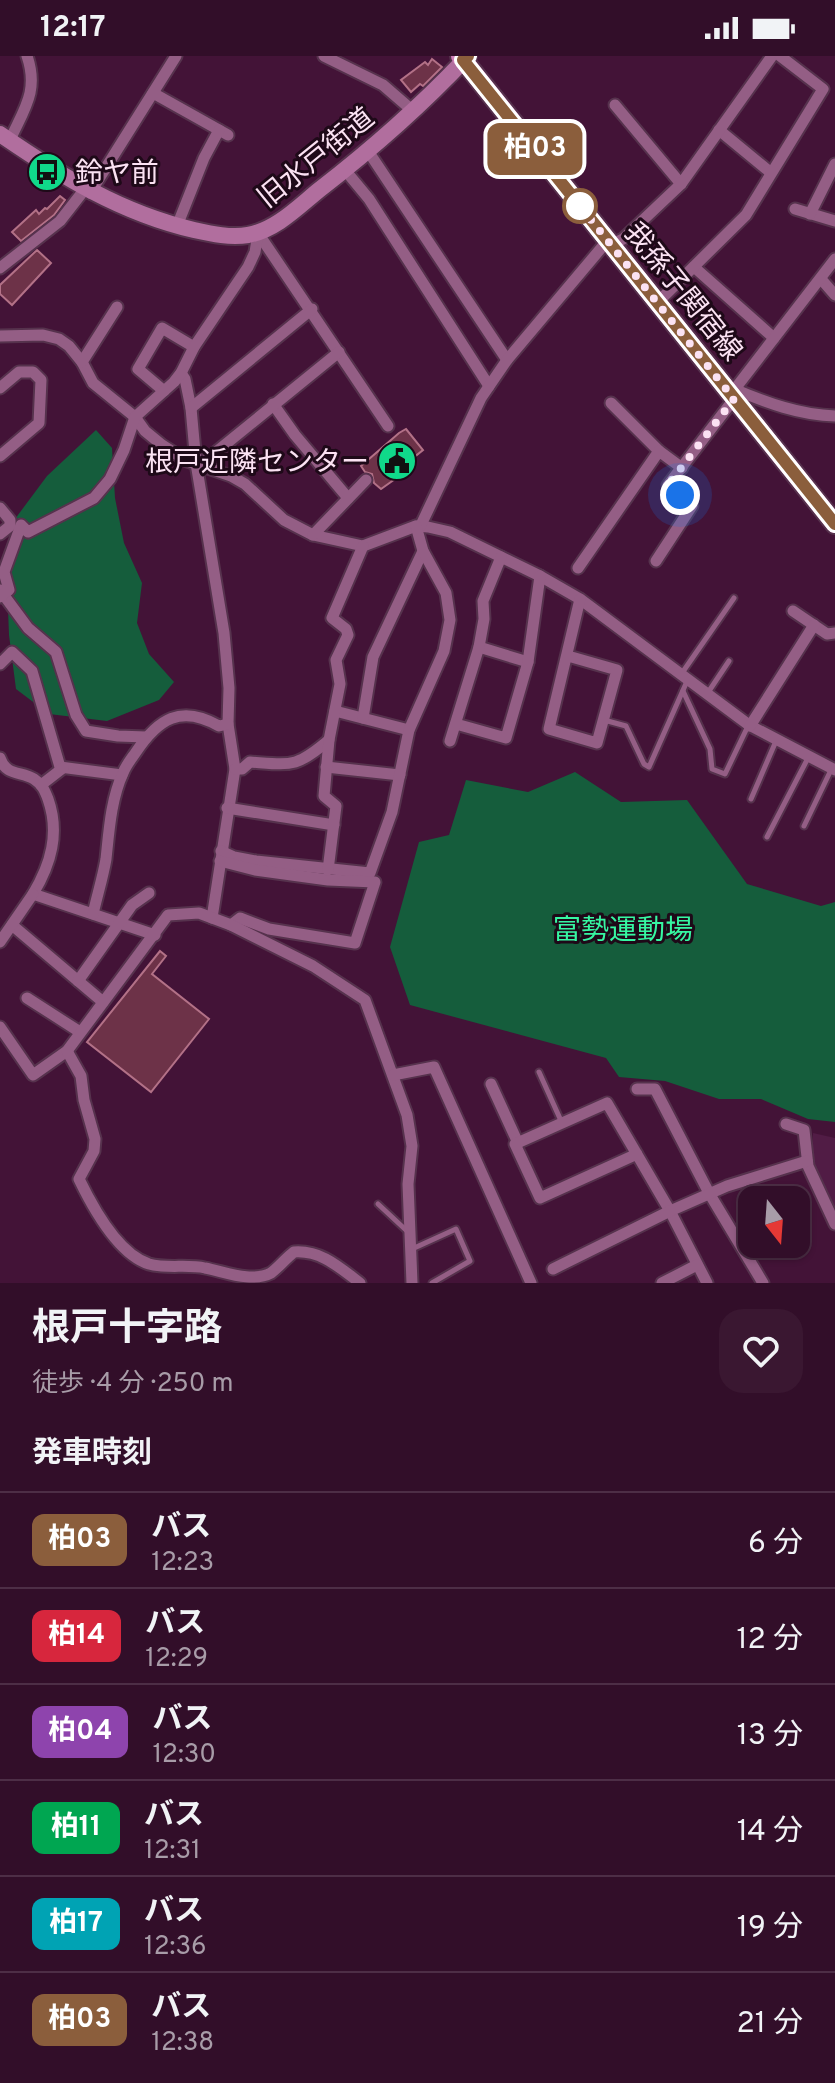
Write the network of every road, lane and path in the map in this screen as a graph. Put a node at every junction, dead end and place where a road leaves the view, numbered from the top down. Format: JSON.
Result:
{"nodes":[{"id":1,"x":27,"y":56,"type":"edge"},
{"id":2,"x":176,"y":56,"type":"edge"},
{"id":3,"x":324,"y":56,"type":"edge"},
{"id":4,"x":772,"y":56,"type":"edge"},
{"id":5,"x":780,"y":56,"type":"edge"},
{"id":6,"x":464,"y":57,"type":"edge"},
{"id":7,"x":153,"y":93,"type":"junction"},
{"id":8,"x":615,"y":105,"type":"dead end"},
{"id":9,"x":413,"y":111,"type":"junction"},
{"id":10,"x":719,"y":130,"type":"junction"},
{"id":11,"x":5,"y":137,"type":"edge"},
{"id":12,"x":368,"y":151,"type":"junction"},
{"id":13,"x":835,"y":164,"type":"edge"},
{"id":14,"x":345,"y":170,"type":"junction"},
{"id":15,"x":770,"y":172,"type":"junction"},
{"id":16,"x":681,"y":184,"type":"junction"},
{"id":17,"x":88,"y":191,"type":"junction"},
{"id":18,"x":795,"y":209,"type":"dead end"},
{"id":19,"x":810,"y":214,"type":"junction"},
{"id":20,"x":835,"y":221,"type":"edge"},
{"id":21,"x":177,"y":226,"type":"junction"},
{"id":22,"x":258,"y":233,"type":"junction"},
{"id":23,"x":609,"y":242,"type":"junction"},
{"id":24,"x":835,"y":259,"type":"edge"},
{"id":25,"x":694,"y":267,"type":"junction"},
{"id":26,"x":0,"y":268,"type":"edge"},
{"id":27,"x":821,"y":279,"type":"junction"},
{"id":28,"x":835,"y":295,"type":"edge"},
{"id":29,"x":658,"y":302,"type":"junction"},
{"id":30,"x":117,"y":307,"type":"dead end"},
{"id":31,"x":312,"y":309,"type":"junction"},
{"id":32,"x":0,"y":336,"type":"edge"},
{"id":33,"x":774,"y":338,"type":"junction"},
{"id":34,"x":194,"y":347,"type":"junction"},
{"id":35,"x":339,"y":352,"type":"junction"},
{"id":36,"x":507,"y":360,"type":"junction"},
{"id":37,"x":82,"y":362,"type":"junction"},
{"id":38,"x":181,"y":373,"type":"junction"},
{"id":39,"x":489,"y":386,"type":"junction"},
{"id":40,"x":0,"y":388,"type":"edge"},
{"id":41,"x":164,"y":391,"type":"junction"},
{"id":42,"x":733,"y":394,"type":"junction"},
{"id":43,"x":611,"y":403,"type":"dead end"},
{"id":44,"x":273,"y":404,"type":"junction"},
{"id":45,"x":191,"y":408,"type":"junction"},
{"id":46,"x":835,"y":416,"type":"edge"},
{"id":47,"x":135,"y":417,"type":"junction"},
{"id":48,"x":388,"y":426,"type":"dead end"},
{"id":49,"x":659,"y":451,"type":"junction"},
{"id":50,"x":0,"y":456,"type":"edge"},
{"id":51,"x":198,"y":464,"type":"junction"},
{"id":52,"x":682,"y":468,"type":"junction"},
{"id":53,"x":366,"y":480,"type":"dead end"},
{"id":54,"x":348,"y":498,"type":"junction"},
{"id":55,"x":0,"y":508,"type":"edge"},
{"id":56,"x":832,"y":515,"type":"edge"},
{"id":57,"x":418,"y":526,"type":"junction"},
{"id":58,"x":0,"y":534,"type":"edge"},
{"id":59,"x":313,"y":535,"type":"junction"},
{"id":60,"x":363,"y":546,"type":"junction"},
{"id":61,"x":423,"y":551,"type":"junction"},
{"id":62,"x":501,"y":557,"type":"junction"},
{"id":63,"x":656,"y":561,"type":"dead end"},
{"id":64,"x":578,"y":568,"type":"dead end"},
{"id":65,"x":540,"y":576,"type":"junction"},
{"id":66,"x":1,"y":594,"type":"edge"},
{"id":67,"x":734,"y":598,"type":"dead end"},
{"id":68,"x":580,"y":599,"type":"junction"},
{"id":69,"x":793,"y":611,"type":"dead end"},
{"id":70,"x":814,"y":625,"type":"junction"},
{"id":71,"x":835,"y":633,"type":"edge"},
{"id":72,"x":479,"y":647,"type":"junction"},
{"id":73,"x":568,"y":656,"type":"junction"},
{"id":74,"x":729,"y":661,"type":"dead end"},
{"id":75,"x":528,"y":662,"type":"junction"},
{"id":76,"x":0,"y":664,"type":"edge"},
{"id":77,"x":685,"y":677,"type":"junction"},
{"id":78,"x":683,"y":691,"type":"junction"},
{"id":79,"x":707,"y":694,"type":"junction"},
{"id":80,"x":335,"y":711,"type":"junction"},
{"id":81,"x":363,"y":718,"type":"junction"},
{"id":82,"x":603,"y":720,"type":"junction"},
{"id":83,"x":228,"y":724,"type":"junction"},
{"id":84,"x":456,"y":724,"type":"junction"},
{"id":85,"x":749,"y":725,"type":"junction"},
{"id":86,"x":409,"y":730,"type":"junction"},
{"id":87,"x":146,"y":737,"type":"junction"},
{"id":88,"x":329,"y":740,"type":"junction"},
{"id":89,"x":450,"y":741,"type":"dead end"},
{"id":90,"x":776,"y":741,"type":"junction"},
{"id":91,"x":808,"y":757,"type":"junction"},
{"id":92,"x":0,"y":758,"type":"edge"},
{"id":93,"x":326,"y":767,"type":"junction"},
{"id":94,"x":63,"y":768,"type":"junction"},
{"id":95,"x":235,"y":769,"type":"junction"},
{"id":96,"x":833,"y":769,"type":"edge"},
{"id":97,"x":122,"y":775,"type":"junction"},
{"id":98,"x":400,"y":775,"type":"junction"},
{"id":99,"x":41,"y":785,"type":"junction"},
{"id":100,"x":751,"y":799,"type":"dead end"},
{"id":101,"x":227,"y":808,"type":"junction"},
{"id":102,"x":334,"y":825,"type":"junction"},
{"id":103,"x":804,"y":826,"type":"dead end"},
{"id":104,"x":767,"y":837,"type":"dead end"},
{"id":105,"x":220,"y":856,"type":"junction"},
{"id":106,"x":328,"y":870,"type":"junction"},
{"id":107,"x":149,"y":893,"type":"dead end"},
{"id":108,"x":33,"y":894,"type":"junction"},
{"id":109,"x":93,"y":914,"type":"junction"},
{"id":110,"x":212,"y":918,"type":"junction"},
{"id":111,"x":119,"y":922,"type":"junction"},
{"id":112,"x":12,"y":925,"type":"junction"},
{"id":113,"x":231,"y":925,"type":"junction"},
{"id":114,"x":155,"y":935,"type":"junction"},
{"id":115,"x":0,"y":942,"type":"edge"},
{"id":116,"x":78,"y":981,"type":"junction"},
{"id":117,"x":27,"y":998,"type":"dead end"},
{"id":118,"x":103,"y":1002,"type":"junction"},
{"id":119,"x":0,"y":1027,"type":"edge"},
{"id":120,"x":80,"y":1032,"type":"junction"},
{"id":121,"x":67,"y":1051,"type":"junction"},
{"id":122,"x":539,"y":1072,"type":"dead end"},
{"id":123,"x":393,"y":1075,"type":"junction"},
{"id":124,"x":491,"y":1084,"type":"dead end"},
{"id":125,"x":637,"y":1089,"type":"dead end"},
{"id":126,"x":562,"y":1124,"type":"junction"},
{"id":127,"x":786,"y":1124,"type":"dead end"},
{"id":128,"x":518,"y":1143,"type":"junction"},
{"id":129,"x":637,"y":1154,"type":"junction"},
{"id":130,"x":807,"y":1161,"type":"junction"},
{"id":131,"x":709,"y":1193,"type":"junction"},
{"id":132,"x":378,"y":1204,"type":"dead end"},
{"id":133,"x":670,"y":1211,"type":"junction"},
{"id":134,"x":835,"y":1224,"type":"edge"},
{"id":135,"x":411,"y":1234,"type":"junction"},
{"id":136,"x":411,"y":1250,"type":"junction"},
{"id":137,"x":697,"y":1265,"type":"junction"},
{"id":138,"x":553,"y":1269,"type":"dead end"},
{"id":139,"x":360,"y":1283,"type":"edge"},
{"id":140,"x":412,"y":1283,"type":"edge"},
{"id":141,"x":432,"y":1283,"type":"edge"},
{"id":142,"x":531,"y":1283,"type":"edge"},
{"id":143,"x":662,"y":1283,"type":"edge"},
{"id":144,"x":707,"y":1283,"type":"edge"},
{"id":145,"x":763,"y":1283,"type":"edge"}],
"edges":[{"from":1,"to":11,"type":"street"},
{"from":2,"to":7,"type":"street"},
{"from":3,"to":9,"type":"street"},
{"from":4,"to":10,"type":"street"},
{"from":5,"to":15,"type":"street"},
{"from":6,"to":9,"type":"street","name":"旧水戸街道"},
{"from":6,"to":23,"type":"main road","name":"我孫子関宿線"},
{"from":7,"to":17,"type":"street"},
{"from":7,"to":21,"type":"street"},
{"from":8,"to":16,"type":"street"},
{"from":9,"to":12,"type":"street","name":"旧水戸街道"},
{"from":10,"to":15,"type":"street"},
{"from":10,"to":16,"type":"street"},
{"from":11,"to":17,"type":"street","name":"旧水戸街道"},
{"from":12,"to":14,"type":"street","name":"旧水戸街道"},
{"from":12,"to":36,"type":"street"},
{"from":13,"to":19,"type":"street"},
{"from":14,"to":22,"type":"street","name":"旧水戸街道"},
{"from":14,"to":39,"type":"street"},
{"from":15,"to":25,"type":"street"},
{"from":16,"to":23,"type":"street"},
{"from":17,"to":21,"type":"street","name":"旧水戸街道"},
{"from":17,"to":26,"type":"street"},
{"from":18,"to":19,"type":"street"},
{"from":19,"to":20,"type":"street"},
{"from":21,"to":22,"type":"street","name":"旧水戸街道"},
{"from":22,"to":31,"type":"street"},
{"from":22,"to":34,"type":"street"},
{"from":23,"to":29,"type":"main road","name":"我孫子関宿線"},
{"from":23,"to":36,"type":"street"},
{"from":24,"to":27,"type":"street"},
{"from":25,"to":29,"type":"street"},
{"from":25,"to":33,"type":"street"},
{"from":27,"to":28,"type":"street"},
{"from":27,"to":33,"type":"street"},
{"from":29,"to":42,"type":"main road","name":"我孫子関宿線"},
{"from":30,"to":37,"type":"street"},
{"from":31,"to":35,"type":"street"},
{"from":31,"to":45,"type":"street"},
{"from":32,"to":37,"type":"street"},
{"from":33,"to":42,"type":"street"},
{"from":34,"to":38,"type":"street"},
{"from":34,"to":41,"type":"street"},
{"from":35,"to":44,"type":"street"},
{"from":35,"to":48,"type":"street"},
{"from":36,"to":39,"type":"street"},
{"from":37,"to":47,"type":"street"},
{"from":38,"to":41,"type":"street"},
{"from":38,"to":45,"type":"street"},
{"from":39,"to":57,"type":"street"},
{"from":40,"to":50,"type":"street"},
{"from":41,"to":47,"type":"street"},
{"from":42,"to":46,"type":"street"},
{"from":42,"to":52,"type":"street"},
{"from":42,"to":56,"type":"main road","name":"我孫子関宿線"},
{"from":43,"to":49,"type":"street"},
{"from":44,"to":51,"type":"street"},
{"from":44,"to":54,"type":"street"},
{"from":45,"to":51,"type":"street"},
{"from":47,"to":51,"type":"street"},
{"from":47,"to":66,"type":"street"},
{"from":49,"to":52,"type":"street"},
{"from":49,"to":64,"type":"street"},
{"from":51,"to":59,"type":"street"},
{"from":51,"to":83,"type":"street"},
{"from":52,"to":63,"type":"street"},
{"from":53,"to":54,"type":"street"},
{"from":54,"to":59,"type":"street"},
{"from":55,"to":58,"type":"street"},
{"from":57,"to":60,"type":"street"},
{"from":57,"to":61,"type":"street"},
{"from":57,"to":62,"type":"street"},
{"from":59,"to":60,"type":"street"},
{"from":60,"to":80,"type":"street"},
{"from":61,"to":81,"type":"street"},
{"from":61,"to":86,"type":"street"},
{"from":62,"to":65,"type":"street"},
{"from":62,"to":72,"type":"street"},
{"from":65,"to":68,"type":"street"},
{"from":65,"to":75,"type":"street"},
{"from":66,"to":87,"type":"street"},
{"from":67,"to":77,"type":"lane"},
{"from":68,"to":73,"type":"street"},
{"from":68,"to":77,"type":"street"},
{"from":69,"to":70,"type":"street"},
{"from":70,"to":71,"type":"street"},
{"from":70,"to":85,"type":"street"},
{"from":72,"to":75,"type":"street"},
{"from":72,"to":84,"type":"street"},
{"from":73,"to":82,"type":"street"},
{"from":73,"to":82,"type":"street"},
{"from":74,"to":79,"type":"lane"},
{"from":75,"to":84,"type":"street"},
{"from":76,"to":94,"type":"street"},
{"from":77,"to":78,"type":"lane"},
{"from":77,"to":79,"type":"street"},
{"from":78,"to":82,"type":"lane"},
{"from":78,"to":85,"type":"lane"},
{"from":79,"to":85,"type":"street"},
{"from":80,"to":81,"type":"street"},
{"from":80,"to":88,"type":"street"},
{"from":81,"to":86,"type":"street"},
{"from":83,"to":87,"type":"street"},
{"from":83,"to":95,"type":"street"},
{"from":84,"to":89,"type":"street"},
{"from":85,"to":90,"type":"street"},
{"from":86,"to":98,"type":"street"},
{"from":87,"to":97,"type":"street"},
{"from":88,"to":93,"type":"street"},
{"from":88,"to":95,"type":"street"},
{"from":90,"to":91,"type":"street"},
{"from":90,"to":100,"type":"lane"},
{"from":91,"to":96,"type":"street"},
{"from":91,"to":104,"type":"lane"},
{"from":92,"to":99,"type":"street"},
{"from":93,"to":98,"type":"street"},
{"from":93,"to":102,"type":"street"},
{"from":94,"to":97,"type":"street"},
{"from":94,"to":99,"type":"street"},
{"from":95,"to":101,"type":"street"},
{"from":96,"to":103,"type":"lane"},
{"from":97,"to":109,"type":"street"},
{"from":98,"to":106,"type":"street"},
{"from":99,"to":108,"type":"street"},
{"from":101,"to":102,"type":"street"},
{"from":101,"to":105,"type":"street"},
{"from":102,"to":106,"type":"street"},
{"from":105,"to":106,"type":"street"},
{"from":105,"to":110,"type":"street"},
{"from":105,"to":113,"type":"street"},
{"from":107,"to":111,"type":"street"},
{"from":108,"to":109,"type":"street"},
{"from":108,"to":112,"type":"street"},
{"from":109,"to":111,"type":"street"},
{"from":110,"to":113,"type":"street"},
{"from":110,"to":114,"type":"street"},
{"from":111,"to":114,"type":"street"},
{"from":111,"to":116,"type":"street"},
{"from":112,"to":115,"type":"street"},
{"from":112,"to":116,"type":"street"},
{"from":113,"to":123,"type":"street"},
{"from":114,"to":118,"type":"street"},
{"from":116,"to":118,"type":"street"},
{"from":117,"to":120,"type":"street"},
{"from":118,"to":120,"type":"street"},
{"from":119,"to":121,"type":"street"},
{"from":120,"to":121,"type":"street"},
{"from":121,"to":139,"type":"street"},
{"from":122,"to":126,"type":"lane"},
{"from":123,"to":135,"type":"street"},
{"from":123,"to":142,"type":"street"},
{"from":124,"to":128,"type":"street"},
{"from":125,"to":131,"type":"street"},
{"from":126,"to":128,"type":"street"},
{"from":126,"to":129,"type":"street"},
{"from":127,"to":130,"type":"street"},
{"from":128,"to":129,"type":"street"},
{"from":129,"to":133,"type":"street"},
{"from":130,"to":131,"type":"street"},
{"from":130,"to":134,"type":"street"},
{"from":131,"to":133,"type":"street"},
{"from":131,"to":145,"type":"street"},
{"from":132,"to":135,"type":"lane"},
{"from":133,"to":137,"type":"street"},
{"from":133,"to":138,"type":"street"},
{"from":135,"to":136,"type":"street"},
{"from":136,"to":140,"type":"street"},
{"from":136,"to":141,"type":"lane"},
{"from":137,"to":143,"type":"street"},
{"from":137,"to":144,"type":"street"}]}
